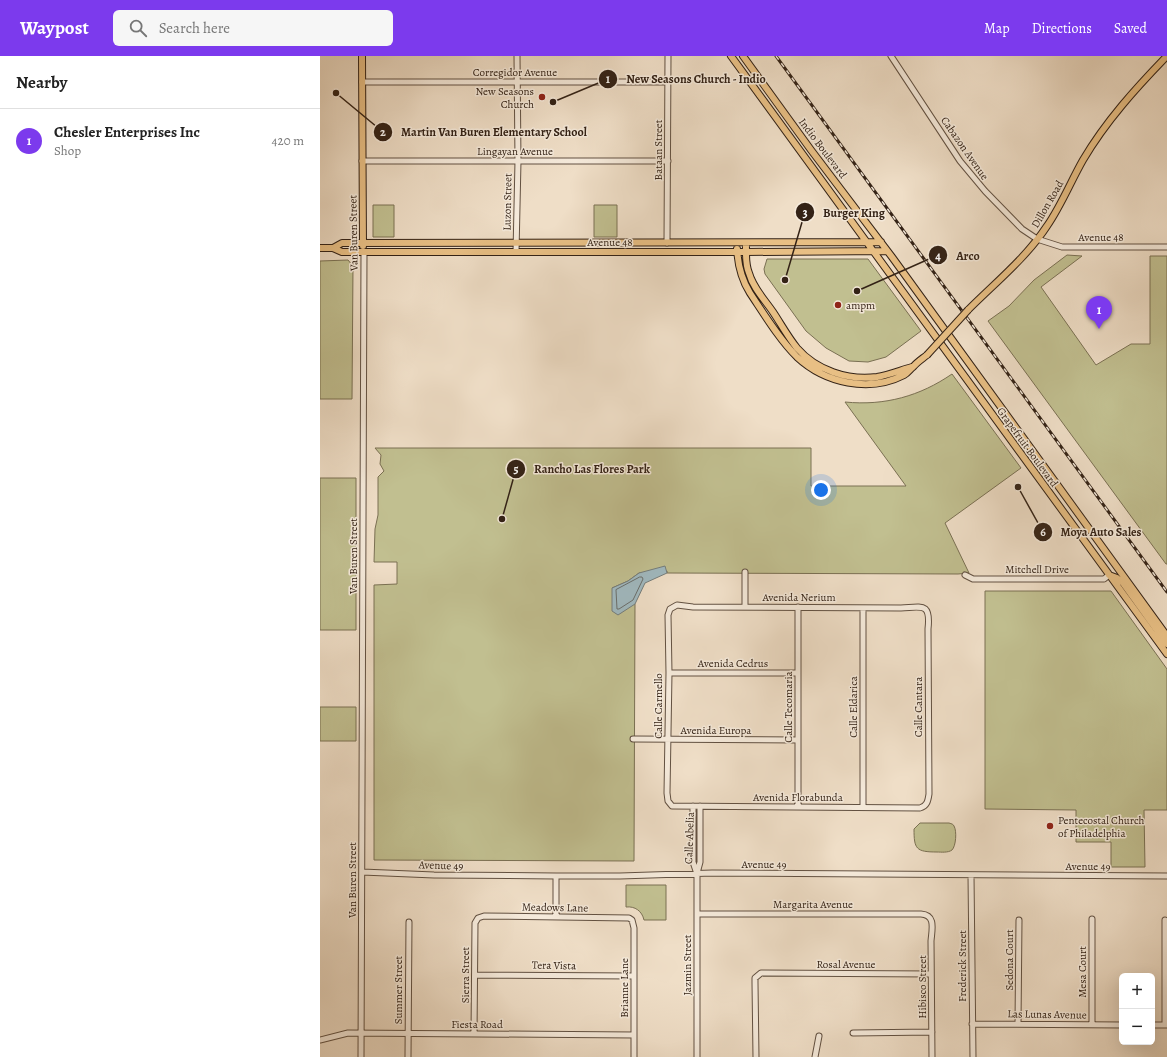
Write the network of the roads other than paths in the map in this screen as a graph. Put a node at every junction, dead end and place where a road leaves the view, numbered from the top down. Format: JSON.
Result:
{"nodes":[{"id":1,"x":362,"y":56,"type":"edge"},
{"id":2,"x":517,"y":56,"type":"edge"},
{"id":3,"x":668,"y":56,"type":"edge"},
{"id":4,"x":731,"y":56,"type":"edge"},
{"id":5,"x":743,"y":56,"type":"edge"},
{"id":6,"x":891,"y":56,"type":"edge"},
{"id":7,"x":1167,"y":56,"type":"edge"},
{"id":8,"x":362,"y":82,"type":"junction"},
{"id":9,"x":517,"y":82,"type":"junction"},
{"id":10,"x":668,"y":82,"type":"junction"},
{"id":11,"x":362,"y":161,"type":"junction"},
{"id":12,"x":518,"y":161,"type":"junction"},
{"id":13,"x":668,"y":161,"type":"junction"},
{"id":14,"x":1037,"y":239,"type":"junction"},
{"id":15,"x":867,"y":242,"type":"junction"},
{"id":16,"x":881,"y":242,"type":"junction"},
{"id":17,"x":363,"y":243,"type":"junction"},
{"id":18,"x":516,"y":243,"type":"junction"},
{"id":19,"x":667,"y":243,"type":"junction"},
{"id":20,"x":737,"y":243,"type":"junction"},
{"id":21,"x":746,"y":243,"type":"junction"},
{"id":22,"x":1167,"y":247,"type":"edge"},
{"id":23,"x":320,"y":248,"type":"edge"},
{"id":24,"x":333,"y":248,"type":"junction"},
{"id":25,"x":873,"y":251,"type":"junction"},
{"id":26,"x":887,"y":251,"type":"junction"},
{"id":27,"x":364,"y":252,"type":"junction"},
{"id":28,"x":516,"y":252,"type":"junction"},
{"id":29,"x":598,"y":252,"type":"junction"},
{"id":30,"x":737,"y":252,"type":"junction"},
{"id":31,"x":746,"y":252,"type":"junction"},
{"id":32,"x":912,"y":367,"type":"junction"},
{"id":33,"x":745,"y":572,"type":"dead end"},
{"id":34,"x":965,"y":575,"type":"dead end"},
{"id":35,"x":1109,"y":575,"type":"junction"},
{"id":36,"x":745,"y":607,"type":"junction"},
{"id":37,"x":798,"y":607,"type":"junction"},
{"id":38,"x":863,"y":608,"type":"junction"},
{"id":39,"x":670,"y":609,"type":"joint"},
{"id":40,"x":927,"y":610,"type":"joint"},
{"id":41,"x":1167,"y":636,"type":"edge"},
{"id":42,"x":1167,"y":644,"type":"edge"},
{"id":43,"x":1167,"y":654,"type":"edge"},
{"id":44,"x":669,"y":673,"type":"junction"},
{"id":45,"x":798,"y":673,"type":"junction"},
{"id":46,"x":634,"y":739,"type":"dead end"},
{"id":47,"x":668,"y":739,"type":"junction"},
{"id":48,"x":798,"y":740,"type":"junction"},
{"id":49,"x":670,"y":804,"type":"joint"},
{"id":50,"x":926,"y":804,"type":"joint"},
{"id":51,"x":693,"y":806,"type":"junction"},
{"id":52,"x":700,"y":806,"type":"junction"},
{"id":53,"x":798,"y":807,"type":"junction"},
{"id":54,"x":862,"y":807,"type":"junction"},
{"id":55,"x":362,"y":872,"type":"junction"},
{"id":56,"x":696,"y":874,"type":"junction"},
{"id":57,"x":971,"y":875,"type":"junction"},
{"id":58,"x":556,"y":876,"type":"junction"},
{"id":59,"x":1167,"y":876,"type":"edge"},
{"id":60,"x":697,"y":914,"type":"junction"},
{"id":61,"x":556,"y":917,"type":"junction"},
{"id":62,"x":930,"y":917,"type":"joint"},
{"id":63,"x":478,"y":918,"type":"joint"},
{"id":64,"x":1092,"y":919,"type":"dead end"},
{"id":65,"x":632,"y":920,"type":"joint"},
{"id":66,"x":1019,"y":920,"type":"dead end"},
{"id":67,"x":1165,"y":920,"type":"dead end"},
{"id":68,"x":409,"y":922,"type":"dead end"},
{"id":69,"x":932,"y":974,"type":"junction"},
{"id":70,"x":475,"y":975,"type":"junction"},
{"id":71,"x":634,"y":976,"type":"junction"},
{"id":72,"x":972,"y":1024,"type":"junction"},
{"id":73,"x":1018,"y":1024,"type":"junction"},
{"id":74,"x":1092,"y":1025,"type":"junction"},
{"id":75,"x":1119,"y":1025,"type":"edge"},
{"id":76,"x":1155,"y":1025,"type":"edge"},
{"id":77,"x":1166,"y":1026,"type":"edge"},
{"id":78,"x":932,"y":1032,"type":"junction"},
{"id":79,"x":853,"y":1033,"type":"dead end"},
{"id":80,"x":362,"y":1034,"type":"junction"},
{"id":81,"x":408,"y":1034,"type":"junction"},
{"id":82,"x":474,"y":1034,"type":"junction"},
{"id":83,"x":634,"y":1035,"type":"junction"},
{"id":84,"x":819,"y":1036,"type":"dead end"},
{"id":85,"x":320,"y":1040,"type":"edge"},
{"id":86,"x":362,"y":1057,"type":"edge"},
{"id":87,"x":408,"y":1057,"type":"edge"},
{"id":88,"x":634,"y":1057,"type":"edge"},
{"id":89,"x":697,"y":1057,"type":"edge"},
{"id":90,"x":756,"y":1057,"type":"edge"},
{"id":91,"x":815,"y":1057,"type":"edge"},
{"id":92,"x":932,"y":1057,"type":"edge"},
{"id":93,"x":972,"y":1057,"type":"edge"}],
"edges":[{"from":1,"to":8,"type":"main road","name":"Van Buren Street"},
{"from":2,"to":9,"type":"street","name":"Luzon Street"},
{"from":3,"to":10,"type":"street","name":"Bataan Street"},
{"from":4,"to":15,"type":"main road","name":"Indio Boulevard"},
{"from":5,"to":16,"type":"main road","name":"Indio Boulevard"},
{"from":6,"to":14,"type":"street","name":"Cabazon Avenue"},
{"from":7,"to":14,"type":"main road","name":"Dillon Road"},
{"from":8,"to":9,"type":"street","name":"Corregidor Avenue"},
{"from":8,"to":11,"type":"main road","name":"Van Buren Street"},
{"from":9,"to":10,"type":"street","name":"Corregidor Avenue"},
{"from":9,"to":12,"type":"street","name":"Luzon Street"},
{"from":10,"to":13,"type":"street","name":"Bataan Street"},
{"from":11,"to":12,"type":"street","name":"Lingayan Avenue"},
{"from":11,"to":17,"type":"main road","name":"Van Buren Street"},
{"from":12,"to":13,"type":"street","name":"Lingayan Avenue"},
{"from":12,"to":18,"type":"street","name":"Luzon Street"},
{"from":13,"to":19,"type":"street","name":"Bataan Street"},
{"from":14,"to":22,"type":"street","name":"Avenue 48"},
{"from":14,"to":32,"type":"main road","name":"Dillon Road","bridge":true},
{"from":15,"to":16,"type":"main road","name":"Avenue 48"},
{"from":15,"to":21,"type":"main road","name":"Avenue 48"},
{"from":15,"to":25,"type":"main road","name":"Indio Boulevard"},
{"from":16,"to":26,"type":"main road","name":"Indio Boulevard"},
{"from":17,"to":18,"type":"main road","name":"Avenue 48"},
{"from":17,"to":24,"type":"main road","name":"Avenue 48"},
{"from":17,"to":27,"type":"main road","name":"Van Buren Street"},
{"from":18,"to":19,"type":"main road","name":"Avenue 48"},
{"from":18,"to":28,"type":"street","name":"Luzon Street"},
{"from":19,"to":20,"type":"main road","name":"Avenue 48"},
{"from":19,"to":29,"type":"main road"},
{"from":20,"to":21,"type":"main road","name":"Avenue 48"},
{"from":20,"to":30,"type":"main road","name":"Dillon Road"},
{"from":21,"to":31,"type":"main road","name":"Dillon Road"},
{"from":23,"to":24,"type":"main road","name":"Avenue 48"},
{"from":24,"to":27,"type":"main road","name":"Avenue 48"},
{"from":25,"to":26,"type":"main road","name":"Avenue 48"},
{"from":25,"to":31,"type":"main road","name":"Avenue 48"},
{"from":25,"to":35,"type":"main road","name":"Grapefruit Boulevard"},
{"from":26,"to":41,"type":"main road","name":"Grapefruit Boulevard"},
{"from":27,"to":28,"type":"main road","name":"Avenue 48"},
{"from":27,"to":55,"type":"street","name":"Van Buren Street"},
{"from":28,"to":29,"type":"main road","name":"Avenue 48"},
{"from":29,"to":30,"type":"main road","name":"Avenue 48"},
{"from":30,"to":31,"type":"main road","name":"Avenue 48"},
{"from":30,"to":32,"type":"main road","name":"Dillon Road"},
{"from":31,"to":32,"type":"main road","name":"Dillon Road"},
{"from":33,"to":36,"type":"street"},
{"from":34,"to":35,"type":"street","name":"Mitchell Drive"},
{"from":35,"to":42,"type":"main road"},
{"from":35,"to":43,"type":"main road","name":"Grapefruit Boulevard"},
{"from":36,"to":37,"type":"street","name":"Avenida Nerium"},
{"from":36,"to":39,"type":"street","name":"Avenida Nerium"},
{"from":37,"to":38,"type":"street","name":"Avenida Nerium"},
{"from":37,"to":45,"type":"street","name":"Calle Tecomaria"},
{"from":38,"to":40,"type":"street","name":"Avenida Nerium"},
{"from":38,"to":54,"type":"street","name":"Calle Eldarica"},
{"from":39,"to":44,"type":"street","name":"Calle Carmello"},
{"from":40,"to":50,"type":"street","name":"Calle Cantara"},
{"from":44,"to":45,"type":"street","name":"Avenida Cedrus"},
{"from":44,"to":47,"type":"street","name":"Calle Carmello"},
{"from":45,"to":48,"type":"street","name":"Calle Tecomaria"},
{"from":46,"to":47,"type":"street","name":"Avenida Europa"},
{"from":47,"to":48,"type":"street","name":"Avenida Europa"},
{"from":47,"to":49,"type":"street","name":"Calle Carmello"},
{"from":48,"to":53,"type":"street","name":"Calle Tecomaria"},
{"from":49,"to":51,"type":"street","name":"Avenida Florabunda"},
{"from":50,"to":54,"type":"street","name":"Avenida Florabunda"},
{"from":51,"to":52,"type":"street","name":"Avenida Florabunda"},
{"from":51,"to":56,"type":"street","name":"Calle Abelia"},
{"from":52,"to":53,"type":"street","name":"Avenida Florabunda"},
{"from":52,"to":56,"type":"street","name":"Calle Abelia"},
{"from":53,"to":54,"type":"street","name":"Avenida Florabunda"},
{"from":55,"to":58,"type":"street","name":"Avenue 49"},
{"from":55,"to":80,"type":"street","name":"Van Buren Street"},
{"from":56,"to":57,"type":"street","name":"Avenue 49"},
{"from":56,"to":58,"type":"street","name":"Avenue 49"},
{"from":56,"to":60,"type":"street","name":"Jazmin Street"},
{"from":57,"to":59,"type":"street","name":"Avenue 49"},
{"from":57,"to":72,"type":"street","name":"Frederick Street"},
{"from":58,"to":61,"type":"street"},
{"from":60,"to":62,"type":"street","name":"Margarita Avenue"},
{"from":60,"to":89,"type":"street","name":"Jazmin Street"},
{"from":61,"to":63,"type":"street","name":"Meadows Lane"},
{"from":61,"to":65,"type":"street","name":"Meadows Lane"},
{"from":62,"to":69,"type":"street","name":"Hibisco Street"},
{"from":63,"to":70,"type":"street","name":"Sierra Street"},
{"from":64,"to":74,"type":"street","name":"Mesa Court"},
{"from":65,"to":71,"type":"street","name":"Brianne Lane"},
{"from":66,"to":73,"type":"street","name":"Sedona Court"},
{"from":67,"to":77,"type":"street"},
{"from":68,"to":81,"type":"street","name":"Summer Street"},
{"from":69,"to":78,"type":"street","name":"Hibisco Street"},
{"from":69,"to":90,"type":"street","name":"Rosal Avenue"},
{"from":70,"to":71,"type":"street","name":"Tera Vista"},
{"from":70,"to":82,"type":"street","name":"Sierra Street"},
{"from":71,"to":83,"type":"street","name":"Brianne Lane"},
{"from":72,"to":73,"type":"street","name":"Las Lunas Avenue"},
{"from":72,"to":93,"type":"street","name":"Frederick Street"},
{"from":73,"to":74,"type":"street","name":"Las Lunas Avenue"},
{"from":74,"to":75,"type":"street","name":"Las Lunas Avenue"},
{"from":76,"to":77,"type":"street"},
{"from":78,"to":79,"type":"street"},
{"from":78,"to":92,"type":"street","name":"Hibisco Street"},
{"from":80,"to":81,"type":"street","name":"Fiesta Road"},
{"from":80,"to":85,"type":"street","name":"Fiesta Road"},
{"from":80,"to":86,"type":"street","name":"Van Buren Street"},
{"from":81,"to":82,"type":"street","name":"Fiesta Road"},
{"from":81,"to":87,"type":"street","name":"Summer Street"},
{"from":82,"to":83,"type":"street","name":"Fiesta Road"},
{"from":83,"to":88,"type":"street","name":"Brianne Lane"},
{"from":84,"to":91,"type":"street"}]}
